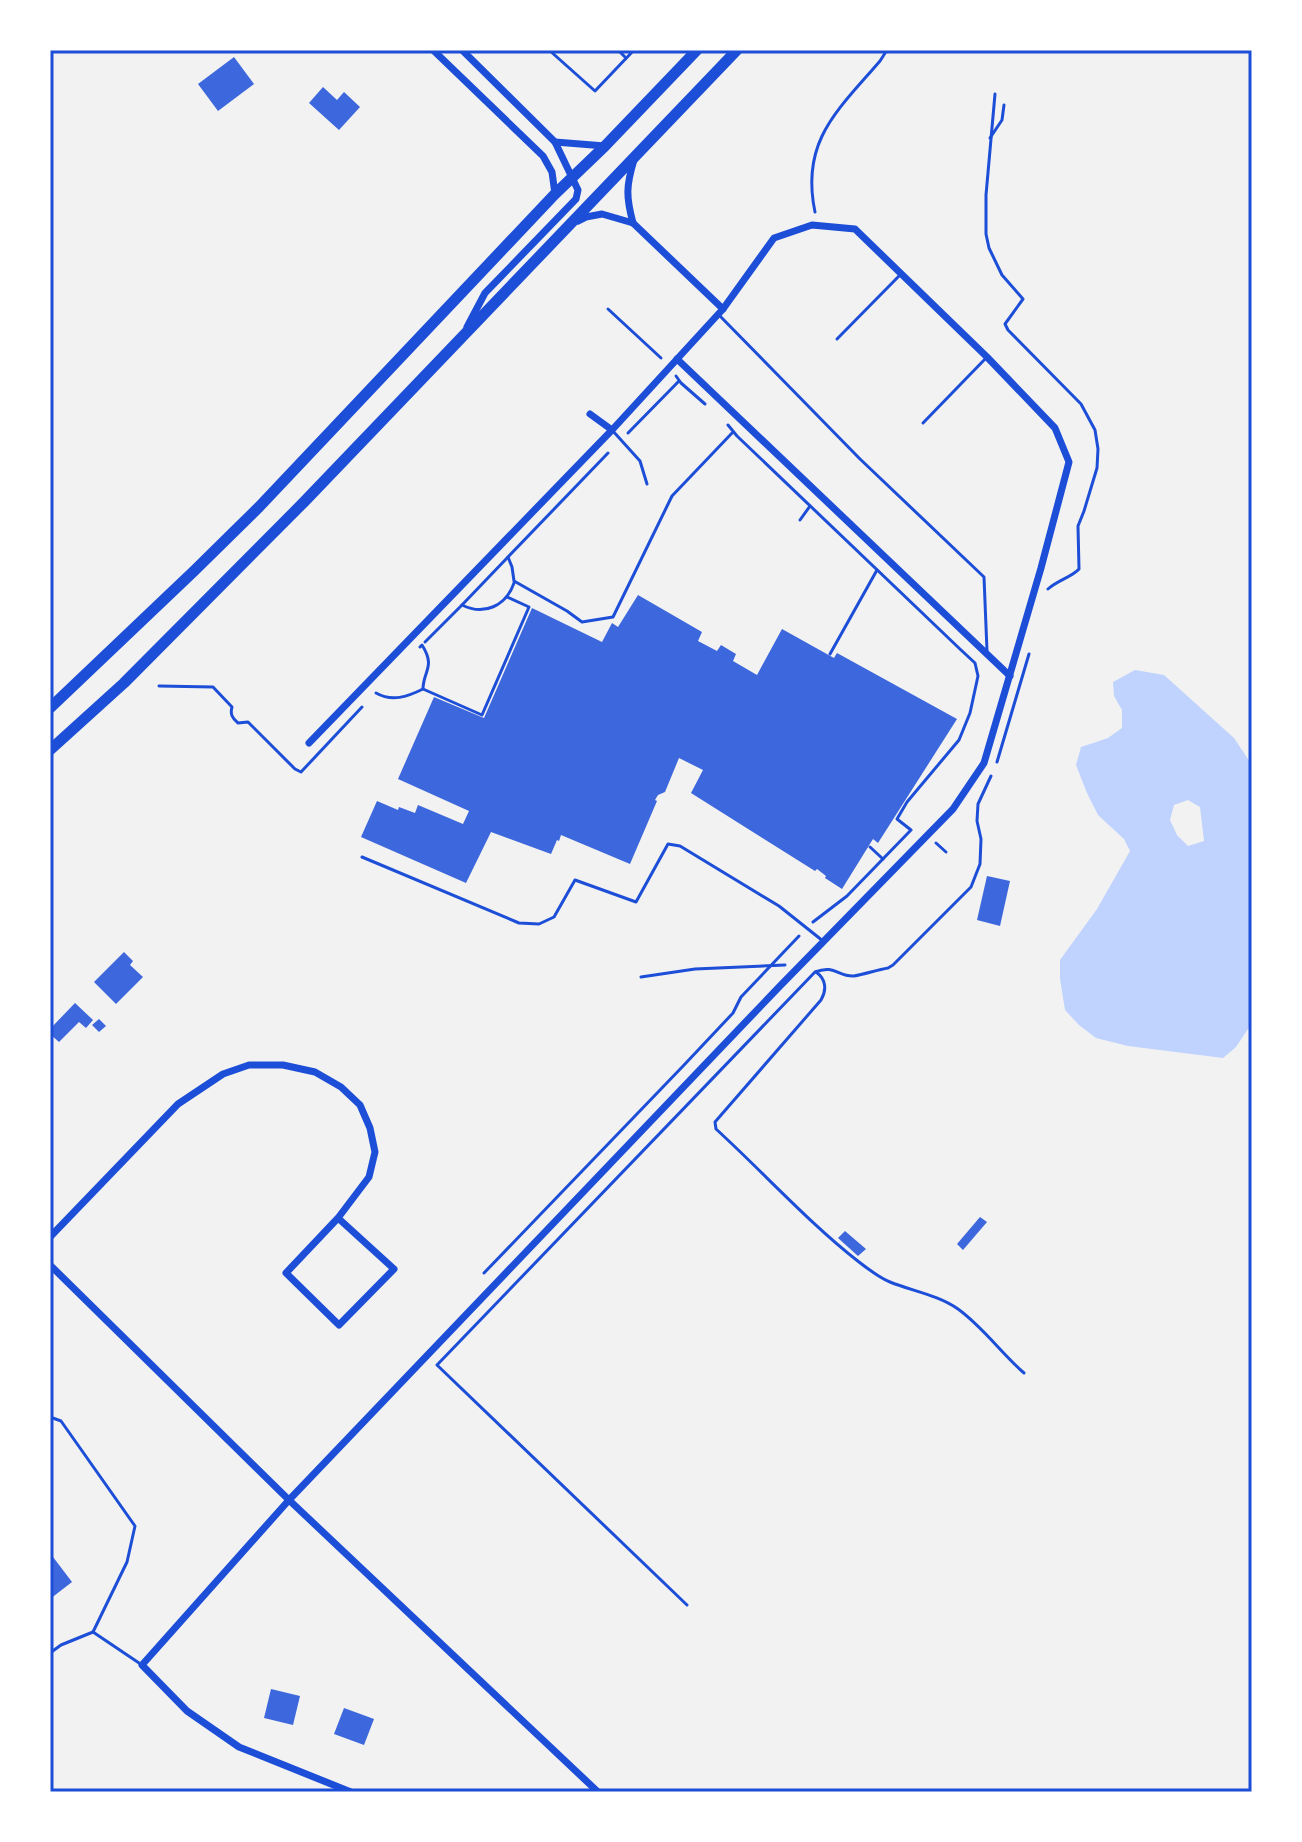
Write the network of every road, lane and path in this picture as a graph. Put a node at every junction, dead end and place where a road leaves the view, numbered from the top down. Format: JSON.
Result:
{"nodes":[{"id":1,"x":462,"y":50,"type":"edge"},
{"id":2,"x":549,"y":50,"type":"edge"},
{"id":3,"x":618,"y":50,"type":"edge"},
{"id":4,"x":634,"y":50,"type":"edge"},
{"id":5,"x":697,"y":50,"type":"edge"},
{"id":6,"x":737,"y":50,"type":"edge"},
{"id":7,"x":887,"y":50,"type":"edge"},
{"id":8,"x":437,"y":51,"type":"edge"},
{"id":9,"x":626,"y":58,"type":"junction"},
{"id":10,"x":995,"y":94,"type":"dead end"},
{"id":11,"x":1004,"y":105,"type":"dead end"},
{"id":12,"x":990,"y":138,"type":"junction"},
{"id":13,"x":555,"y":142,"type":"junction"},
{"id":14,"x":605,"y":146,"type":"junction"},
{"id":15,"x":636,"y":155,"type":"junction"},
{"id":16,"x":572,"y":177,"type":"junction"},
{"id":17,"x":555,"y":194,"type":"junction"},
{"id":18,"x":815,"y":212,"type":"dead end"},
{"id":19,"x":633,"y":223,"type":"junction"},
{"id":20,"x":567,"y":228,"type":"junction"},
{"id":21,"x":901,"y":274,"type":"junction"},
{"id":22,"x":608,"y":309,"type":"dead end"},
{"id":23,"x":720,"y":311,"type":"junction"},
{"id":24,"x":460,"y":339,"type":"junction"},
{"id":25,"x":837,"y":339,"type":"dead end"},
{"id":26,"x":987,"y":357,"type":"junction"},
{"id":27,"x":677,"y":359,"type":"junction"},
{"id":28,"x":669,"y":367,"type":"junction"},
{"id":29,"x":679,"y":381,"type":"junction"},
{"id":30,"x":712,"y":409,"type":"dead end"},
{"id":31,"x":590,"y":414,"type":"dead end"},
{"id":32,"x":722,"y":418,"type":"dead end"},
{"id":33,"x":923,"y":423,"type":"dead end"},
{"id":34,"x":612,"y":430,"type":"junction"},
{"id":35,"x":733,"y":432,"type":"junction"},
{"id":36,"x":628,"y":433,"type":"dead end"},
{"id":37,"x":608,"y":453,"type":"dead end"},
{"id":38,"x":647,"y":484,"type":"dead end"},
{"id":39,"x":810,"y":506,"type":"junction"},
{"id":40,"x":800,"y":520,"type":"dead end"},
{"id":41,"x":508,"y":557,"type":"junction"},
{"id":42,"x":877,"y":570,"type":"junction"},
{"id":43,"x":514,"y":581,"type":"junction"},
{"id":44,"x":1048,"y":590,"type":"dead end"},
{"id":45,"x":462,"y":605,"type":"junction"},
{"id":46,"x":422,"y":645,"type":"dead end"},
{"id":47,"x":1031,"y":648,"type":"dead end"},
{"id":48,"x":830,"y":654,"type":"dead end"},
{"id":49,"x":987,"y":654,"type":"junction"},
{"id":50,"x":1010,"y":676,"type":"junction"},
{"id":51,"x":423,"y":689,"type":"dead end"},
{"id":52,"x":376,"y":693,"type":"dead end"},
{"id":53,"x":50,"y":708,"type":"edge"},
{"id":54,"x":309,"y":743,"type":"dead end"},
{"id":55,"x":50,"y":750,"type":"edge"},
{"id":56,"x":870,"y":847,"type":"dead end"},
{"id":57,"x":930,"y":847,"type":"dead end"},
{"id":58,"x":946,"y":852,"type":"dead end"},
{"id":59,"x":362,"y":857,"type":"dead end"},
{"id":60,"x":883,"y":859,"type":"junction"},
{"id":61,"x":807,"y":928,"type":"junction"},
{"id":62,"x":823,"y":941,"type":"junction"},
{"id":63,"x":788,"y":965,"type":"dead end"},
{"id":64,"x":770,"y":966,"type":"junction"},
{"id":65,"x":809,"y":969,"type":"dead end"},
{"id":66,"x":815,"y":972,"type":"junction"},
{"id":67,"x":641,"y":977,"type":"dead end"},
{"id":68,"x":338,"y":1218,"type":"junction"},
{"id":69,"x":50,"y":1237,"type":"edge"},
{"id":70,"x":50,"y":1265,"type":"edge"},
{"id":71,"x":484,"y":1273,"type":"dead end"},
{"id":72,"x":1024,"y":1373,"type":"dead end"},
{"id":73,"x":50,"y":1417,"type":"edge"},
{"id":74,"x":289,"y":1500,"type":"junction"},
{"id":75,"x":687,"y":1605,"type":"dead end"},
{"id":76,"x":93,"y":1632,"type":"junction"},
{"id":77,"x":50,"y":1653,"type":"edge"},
{"id":78,"x":142,"y":1665,"type":"junction"},
{"id":79,"x":347,"y":1791,"type":"edge"},
{"id":80,"x":598,"y":1792,"type":"edge"}],
"edges":[{"from":1,"to":13,"type":"street"},
{"from":2,"to":9,"type":"lane"},
{"from":3,"to":9,"type":"lane"},
{"from":4,"to":9,"type":"lane"},
{"from":5,"to":14,"type":"main road"},
{"from":6,"to":15,"type":"main road"},
{"from":7,"to":18,"type":"path"},
{"from":8,"to":17,"type":"street"},
{"from":10,"to":12,"type":"path"},
{"from":11,"to":12,"type":"path"},
{"from":12,"to":44,"type":"path"},
{"from":13,"to":14,"type":"street"},
{"from":13,"to":16,"type":"street"},
{"from":14,"to":16,"type":"main road"},
{"from":15,"to":19,"type":"street"},
{"from":15,"to":20,"type":"main road"},
{"from":16,"to":17,"type":"main road"},
{"from":16,"to":24,"type":"street"},
{"from":17,"to":53,"type":"main road"},
{"from":19,"to":20,"type":"street"},
{"from":19,"to":23,"type":"street"},
{"from":20,"to":24,"type":"main road"},
{"from":21,"to":23,"type":"street"},
{"from":21,"to":25,"type":"lane"},
{"from":21,"to":26,"type":"street"},
{"from":22,"to":28,"type":"path"},
{"from":23,"to":27,"type":"street"},
{"from":23,"to":49,"type":"lane"},
{"from":24,"to":55,"type":"main road"},
{"from":26,"to":33,"type":"lane"},
{"from":26,"to":50,"type":"street"},
{"from":27,"to":28,"type":"street"},
{"from":27,"to":49,"type":"street"},
{"from":28,"to":29,"type":"path"},
{"from":28,"to":34,"type":"street"},
{"from":29,"to":30,"type":"path"},
{"from":29,"to":36,"type":"path"},
{"from":31,"to":34,"type":"street"},
{"from":32,"to":35,"type":"path"},
{"from":34,"to":38,"type":"lane"},
{"from":34,"to":54,"type":"street"},
{"from":35,"to":39,"type":"path"},
{"from":35,"to":43,"type":"path"},
{"from":37,"to":41,"type":"path"},
{"from":39,"to":40,"type":"path"},
{"from":39,"to":42,"type":"path"},
{"from":41,"to":43,"type":"path"},
{"from":41,"to":45,"type":"path"},
{"from":42,"to":48,"type":"path"},
{"from":42,"to":60,"type":"path"},
{"from":43,"to":45,"type":"path"},
{"from":45,"to":46,"type":"path"},
{"from":47,"to":66,"type":"path"},
{"from":49,"to":50,"type":"street"},
{"from":50,"to":62,"type":"street"},
{"from":51,"to":52,"type":"path"},
{"from":56,"to":60,"type":"path"},
{"from":57,"to":58,"type":"path"},
{"from":59,"to":61,"type":"lane"},
{"from":60,"to":61,"type":"path"},
{"from":61,"to":62,"type":"lane"},
{"from":61,"to":64,"type":"path"},
{"from":62,"to":74,"type":"street"},
{"from":63,"to":64,"type":"path"},
{"from":64,"to":67,"type":"path"},
{"from":64,"to":71,"type":"path"},
{"from":65,"to":66,"type":"path"},
{"from":66,"to":72,"type":"path"},
{"from":66,"to":75,"type":"path"},
{"from":68,"to":68,"type":"street"},
{"from":68,"to":69,"type":"street"},
{"from":70,"to":74,"type":"street"},
{"from":73,"to":76,"type":"lane"},
{"from":74,"to":78,"type":"street"},
{"from":74,"to":80,"type":"street"},
{"from":76,"to":77,"type":"lane"},
{"from":76,"to":78,"type":"lane"},
{"from":78,"to":79,"type":"street"}]}
